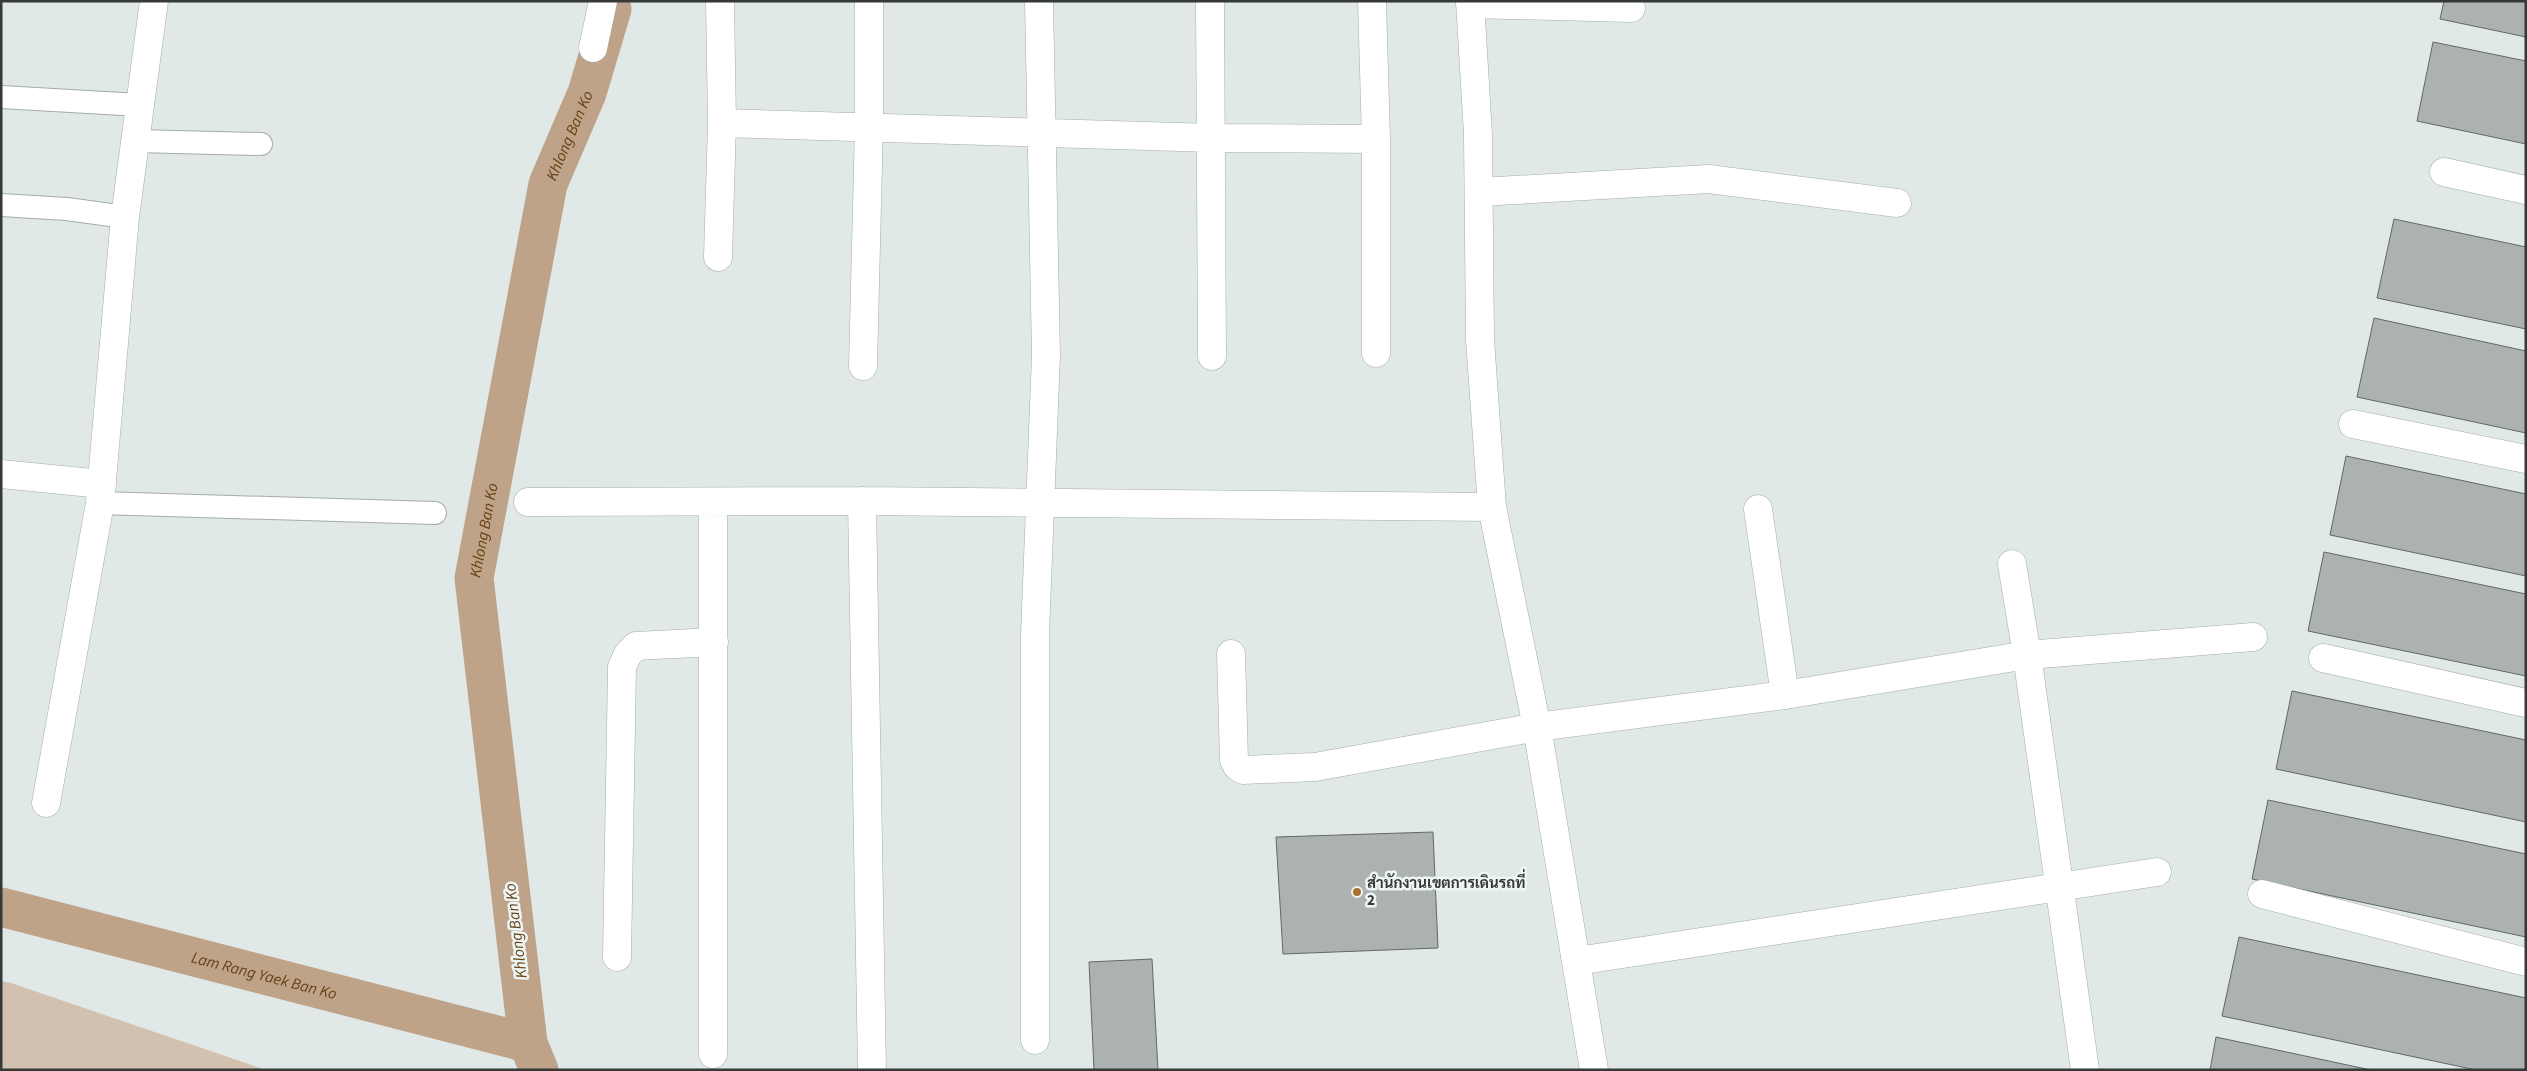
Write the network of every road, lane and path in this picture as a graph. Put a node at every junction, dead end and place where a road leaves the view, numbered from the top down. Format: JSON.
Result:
{"nodes":[{"id":1,"x":154,"y":1,"type":"edge"},
{"id":2,"x":603,"y":1,"type":"edge"},
{"id":3,"x":720,"y":1,"type":"edge"},
{"id":4,"x":869,"y":1,"type":"edge"},
{"id":5,"x":1039,"y":1,"type":"edge"},
{"id":6,"x":1210,"y":1,"type":"edge"},
{"id":7,"x":1372,"y":1,"type":"edge"},
{"id":8,"x":1470,"y":3,"type":"edge"},
{"id":9,"x":1631,"y":8,"type":"dead end"},
{"id":10,"x":593,"y":48,"type":"dead end"},
{"id":11,"x":1,"y":97,"type":"edge"},
{"id":12,"x":140,"y":105,"type":"junction"},
{"id":13,"x":722,"y":123,"type":"junction"},
{"id":14,"x":869,"y":126,"type":"junction"},
{"id":15,"x":1042,"y":133,"type":"junction"},
{"id":16,"x":1211,"y":138,"type":"junction"},
{"id":17,"x":1376,"y":139,"type":"junction"},
{"id":18,"x":135,"y":142,"type":"junction"},
{"id":19,"x":261,"y":144,"type":"dead end"},
{"id":20,"x":2444,"y":172,"type":"dead end"},
{"id":21,"x":2526,"y":190,"type":"edge"},
{"id":22,"x":1480,"y":192,"type":"junction"},
{"id":23,"x":1897,"y":204,"type":"dead end"},
{"id":24,"x":1,"y":205,"type":"edge"},
{"id":25,"x":125,"y":217,"type":"junction"},
{"id":26,"x":718,"y":258,"type":"dead end"},
{"id":27,"x":1376,"y":353,"type":"dead end"},
{"id":28,"x":1212,"y":356,"type":"dead end"},
{"id":29,"x":863,"y":366,"type":"dead end"},
{"id":30,"x":2353,"y":424,"type":"dead end"},
{"id":31,"x":2526,"y":459,"type":"edge"},
{"id":32,"x":1,"y":474,"type":"edge"},
{"id":33,"x":101,"y":493,"type":"junction"},
{"id":34,"x":862,"y":501,"type":"junction"},
{"id":35,"x":528,"y":502,"type":"dead end"},
{"id":36,"x":713,"y":502,"type":"junction"},
{"id":37,"x":1040,"y":503,"type":"junction"},
{"id":38,"x":1492,"y":507,"type":"junction"},
{"id":39,"x":1758,"y":509,"type":"dead end"},
{"id":40,"x":435,"y":513,"type":"dead end"},
{"id":41,"x":2012,"y":564,"type":"dead end"},
{"id":42,"x":2254,"y":637,"type":"dead end"},
{"id":43,"x":714,"y":642,"type":"junction"},
{"id":44,"x":1232,"y":654,"type":"dead end"},
{"id":45,"x":2027,"y":655,"type":"junction"},
{"id":46,"x":2323,"y":658,"type":"dead end"},
{"id":47,"x":1785,"y":695,"type":"junction"},
{"id":48,"x":2526,"y":704,"type":"edge"},
{"id":49,"x":1537,"y":727,"type":"junction"},
{"id":50,"x":46,"y":804,"type":"dead end"},
{"id":51,"x":2157,"y":872,"type":"dead end"},
{"id":52,"x":2059,"y":887,"type":"junction"},
{"id":53,"x":2262,"y":894,"type":"dead end"},
{"id":54,"x":617,"y":957,"type":"dead end"},
{"id":55,"x":1577,"y":961,"type":"junction"},
{"id":56,"x":2526,"y":962,"type":"edge"},
{"id":57,"x":1035,"y":1040,"type":"dead end"},
{"id":58,"x":713,"y":1054,"type":"dead end"},
{"id":59,"x":872,"y":1070,"type":"edge"},
{"id":60,"x":1594,"y":1070,"type":"edge"},
{"id":61,"x":2085,"y":1070,"type":"edge"}],
"edges":[{"from":1,"to":12,"type":"street"},
{"from":2,"to":10,"type":"street"},
{"from":3,"to":13,"type":"street"},
{"from":4,"to":14,"type":"street"},
{"from":5,"to":15,"type":"street"},
{"from":6,"to":16,"type":"street"},
{"from":7,"to":17,"type":"street"},
{"from":8,"to":9,"type":"street"},
{"from":8,"to":22,"type":"street"},
{"from":11,"to":12,"type":"lane"},
{"from":12,"to":18,"type":"street"},
{"from":13,"to":14,"type":"street"},
{"from":13,"to":26,"type":"street"},
{"from":14,"to":15,"type":"street"},
{"from":14,"to":29,"type":"street"},
{"from":15,"to":16,"type":"street"},
{"from":15,"to":37,"type":"street"},
{"from":16,"to":17,"type":"street"},
{"from":16,"to":28,"type":"street"},
{"from":17,"to":27,"type":"street"},
{"from":18,"to":19,"type":"lane"},
{"from":18,"to":25,"type":"street"},
{"from":20,"to":21,"type":"street"},
{"from":22,"to":23,"type":"street"},
{"from":22,"to":38,"type":"street"},
{"from":24,"to":25,"type":"lane"},
{"from":25,"to":33,"type":"street"},
{"from":30,"to":31,"type":"street"},
{"from":32,"to":33,"type":"street"},
{"from":33,"to":40,"type":"lane"},
{"from":33,"to":50,"type":"street"},
{"from":34,"to":36,"type":"street"},
{"from":34,"to":37,"type":"street"},
{"from":34,"to":59,"type":"street"},
{"from":35,"to":36,"type":"street"},
{"from":36,"to":43,"type":"street"},
{"from":37,"to":38,"type":"street"},
{"from":37,"to":57,"type":"street"},
{"from":38,"to":49,"type":"street"},
{"from":39,"to":47,"type":"street"},
{"from":41,"to":45,"type":"street"},
{"from":42,"to":45,"type":"street"},
{"from":43,"to":54,"type":"street"},
{"from":43,"to":58,"type":"street"},
{"from":44,"to":49,"type":"street"},
{"from":45,"to":47,"type":"street"},
{"from":45,"to":52,"type":"street"},
{"from":46,"to":48,"type":"street"},
{"from":47,"to":49,"type":"street"},
{"from":49,"to":55,"type":"street"},
{"from":51,"to":52,"type":"street"},
{"from":52,"to":55,"type":"street"},
{"from":52,"to":61,"type":"street"},
{"from":53,"to":56,"type":"street"},
{"from":55,"to":60,"type":"street"}]}
